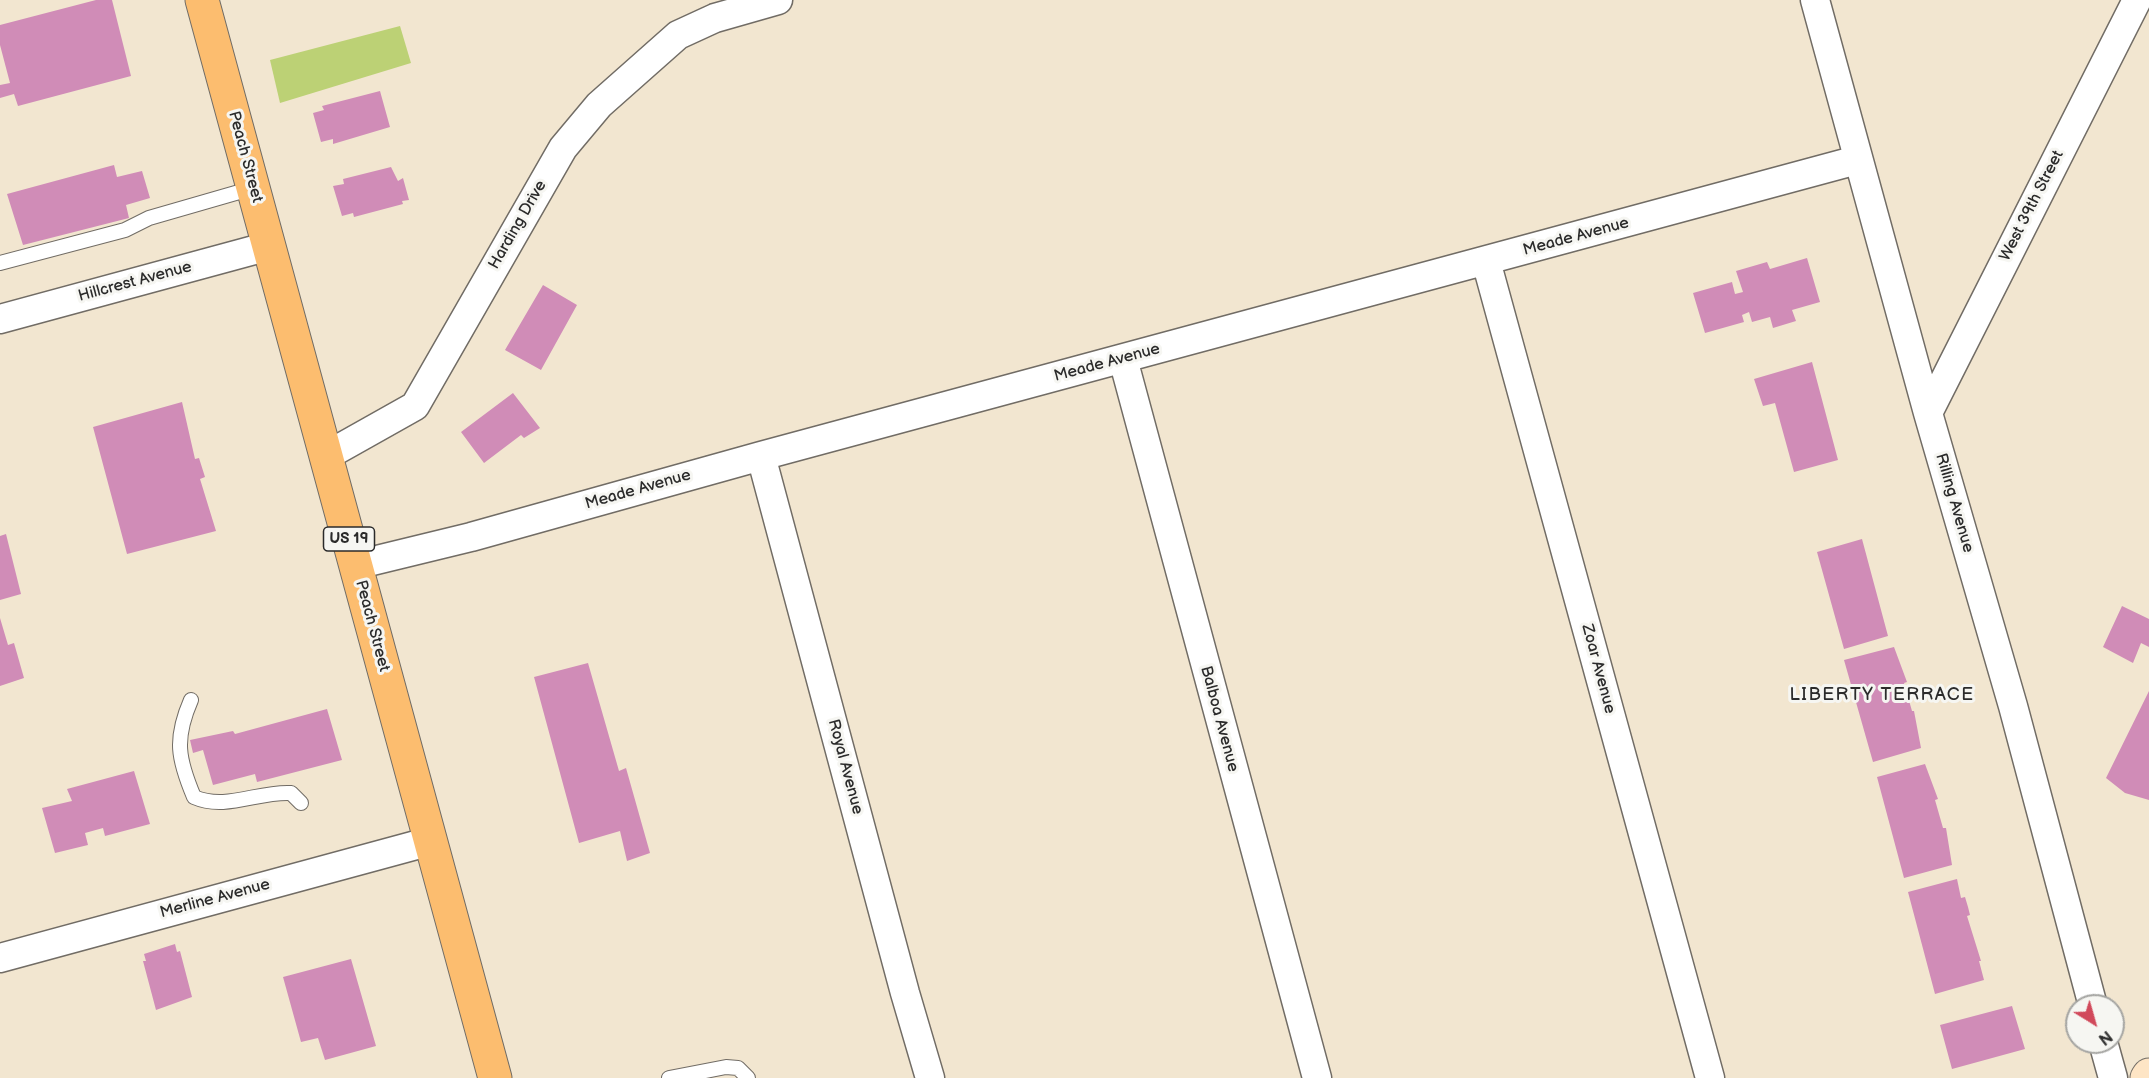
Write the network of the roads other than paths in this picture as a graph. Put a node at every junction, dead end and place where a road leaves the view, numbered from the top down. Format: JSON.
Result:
{"nodes":[{"id":1,"x":202,"y":0,"type":"edge"},
{"id":2,"x":778,"y":0,"type":"edge"},
{"id":3,"x":1815,"y":0,"type":"edge"},
{"id":4,"x":2137,"y":0,"type":"edge"},
{"id":5,"x":713,"y":9,"type":"edge"},
{"id":6,"x":1857,"y":160,"type":"junction"},
{"id":7,"x":253,"y":188,"type":"junction"},
{"id":8,"x":269,"y":246,"type":"junction"},
{"id":9,"x":1486,"y":261,"type":"junction"},
{"id":10,"x":0,"y":263,"type":"edge"},
{"id":11,"x":0,"y":318,"type":"edge"},
{"id":12,"x":1123,"y":359,"type":"junction"},
{"id":13,"x":1928,"y":413,"type":"junction"},
{"id":14,"x":326,"y":456,"type":"junction"},
{"id":15,"x":760,"y":456,"type":"junction"},
{"id":16,"x":356,"y":565,"type":"junction"},
{"id":17,"x":191,"y":700,"type":"dead end"},
{"id":18,"x":301,"y":803,"type":"dead end"},
{"id":19,"x":431,"y":841,"type":"junction"},
{"id":20,"x":0,"y":958,"type":"edge"},
{"id":21,"x":2090,"y":994,"type":"edge"},
{"id":22,"x":2106,"y":1054,"type":"edge"},
{"id":23,"x":495,"y":1078,"type":"edge"},
{"id":24,"x":669,"y":1078,"type":"edge"},
{"id":25,"x":748,"y":1078,"type":"edge"},
{"id":26,"x":930,"y":1078,"type":"edge"},
{"id":27,"x":1317,"y":1078,"type":"edge"},
{"id":28,"x":1710,"y":1078,"type":"edge"},
{"id":29,"x":2113,"y":1078,"type":"edge"}],
"edges":[{"from":1,"to":7,"type":"main road","name":"Peach Street","number":"US 19"},
{"from":2,"to":5,"type":"street","name":"Harding Drive"},
{"from":3,"to":6,"type":"street","name":"Rilling Avenue"},
{"from":4,"to":13,"type":"street","name":"West 39th Street"},
{"from":5,"to":14,"type":"street","name":"Harding Drive"},
{"from":6,"to":9,"type":"street","name":"Meade Avenue"},
{"from":6,"to":13,"type":"street","name":"Rilling Avenue"},
{"from":7,"to":8,"type":"main road","name":"Peach Street","number":"US 19"},
{"from":7,"to":10,"type":"lane"},
{"from":8,"to":11,"type":"street","name":"Hillcrest Avenue"},
{"from":8,"to":14,"type":"main road","name":"Peach Street","number":"US 19"},
{"from":9,"to":12,"type":"street","name":"Meade Avenue"},
{"from":9,"to":28,"type":"street","name":"Zoar Avenue"},
{"from":12,"to":15,"type":"street","name":"Meade Avenue"},
{"from":12,"to":27,"type":"street","name":"Balboa Avenue"},
{"from":13,"to":21,"type":"street","name":"Rilling Avenue"},
{"from":14,"to":16,"type":"main road","name":"Peach Street","number":"US 19"},
{"from":15,"to":16,"type":"street","name":"Meade Avenue"},
{"from":15,"to":26,"type":"street","name":"Royal Avenue"},
{"from":16,"to":19,"type":"main road","name":"Peach Street","number":"US 19"},
{"from":17,"to":18,"type":"lane"},
{"from":19,"to":20,"type":"street","name":"Merline Avenue"},
{"from":19,"to":23,"type":"main road","name":"Peach Street","number":"US 19"},
{"from":22,"to":29,"type":"street"},
{"from":24,"to":25,"type":"lane"}]}
